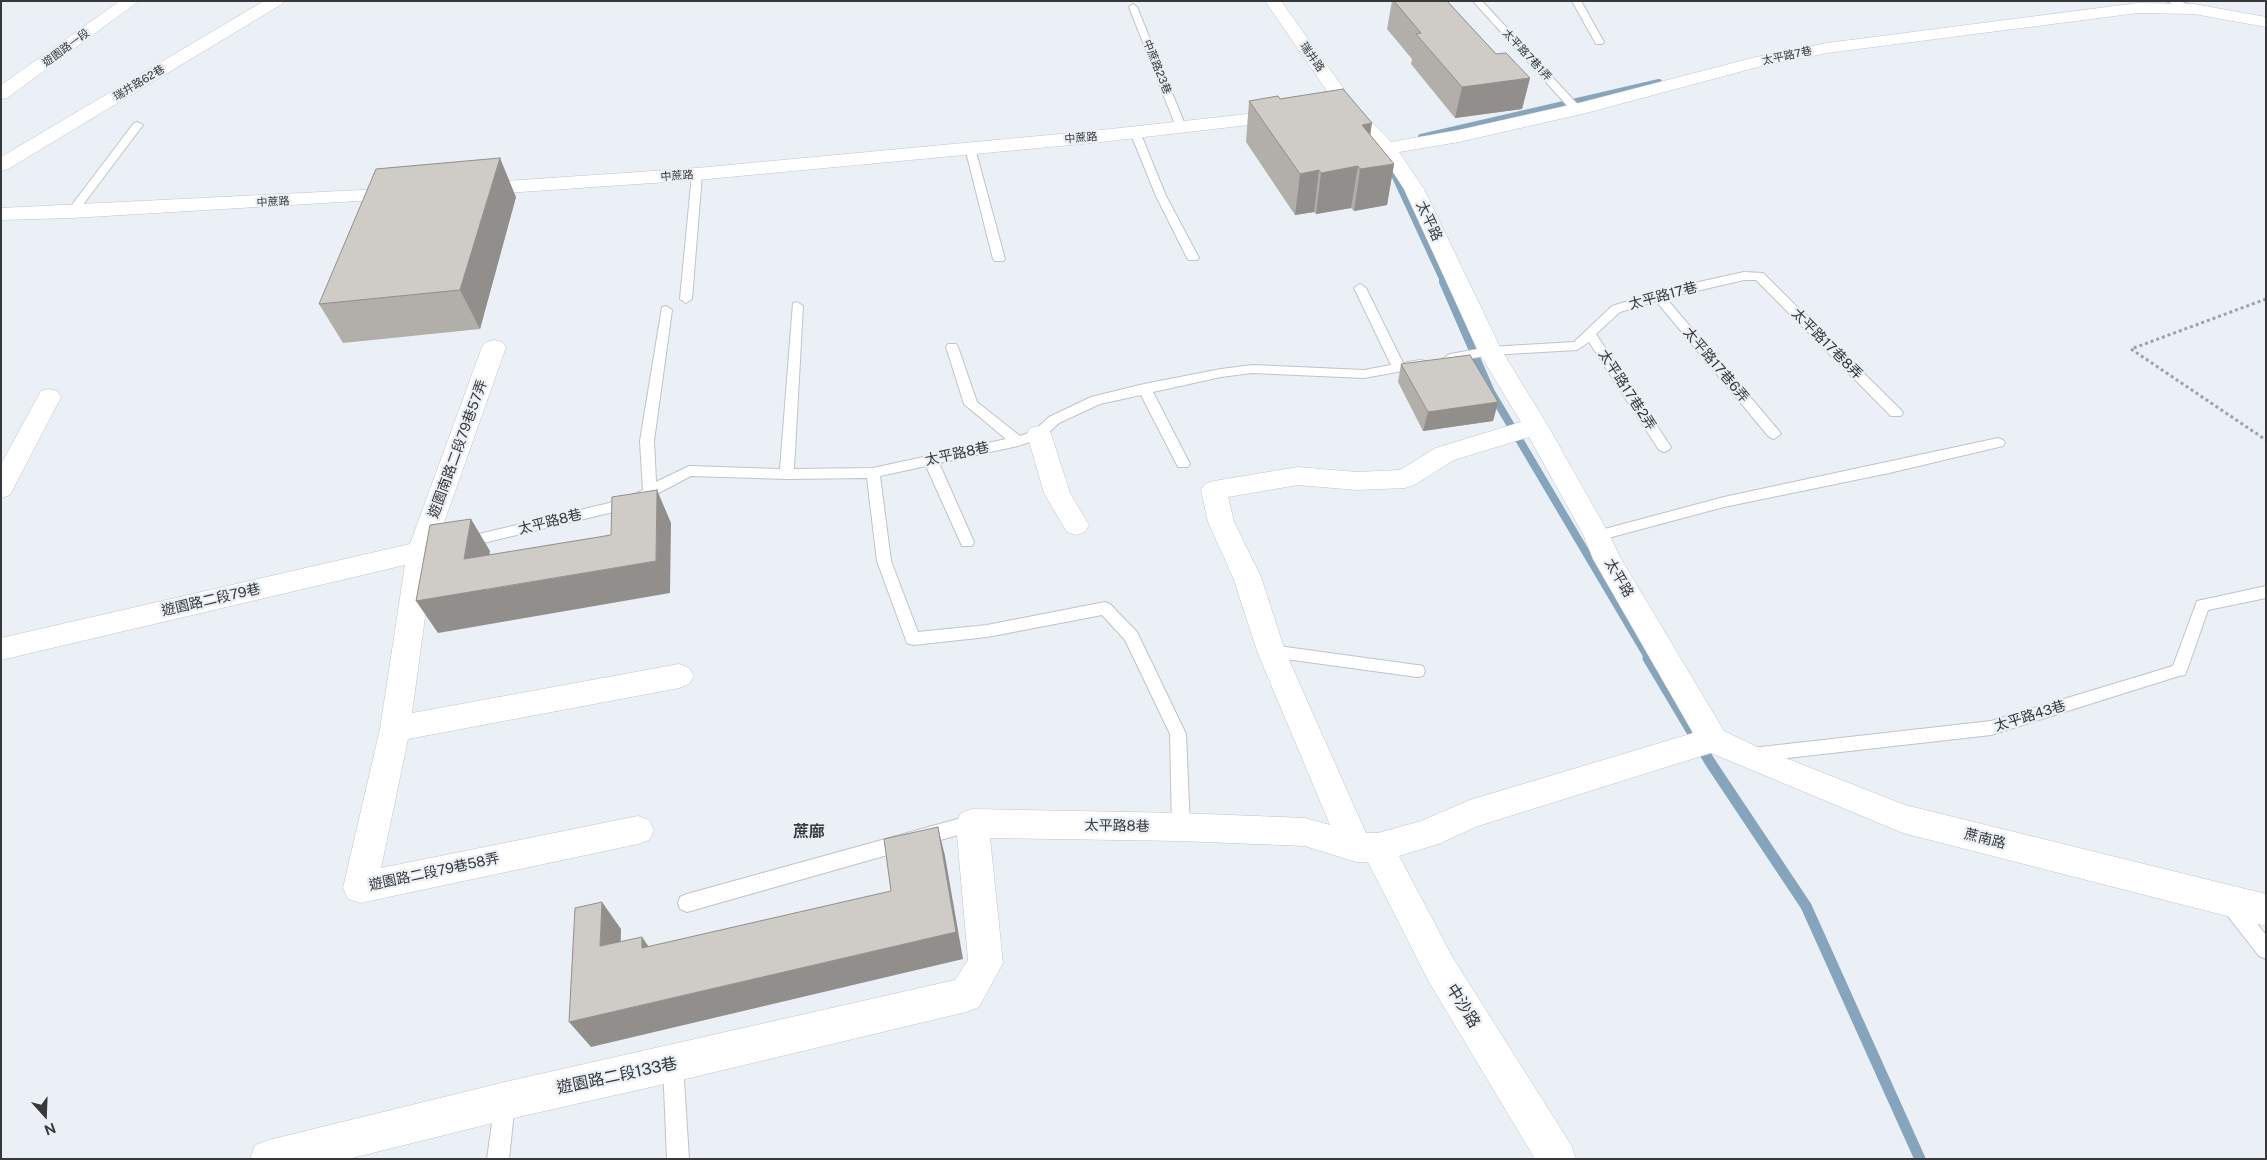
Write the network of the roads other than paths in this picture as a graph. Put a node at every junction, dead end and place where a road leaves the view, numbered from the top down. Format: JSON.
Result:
{"nodes":[{"id":1,"x":130,"y":1,"type":"edge"},
{"id":2,"x":276,"y":1,"type":"edge"},
{"id":3,"x":1273,"y":1,"type":"edge"},
{"id":4,"x":1477,"y":1,"type":"edge"},
{"id":5,"x":1576,"y":1,"type":"edge"},
{"id":6,"x":2170,"y":1,"type":"edge"},
{"id":7,"x":1133,"y":7,"type":"dead end"},
{"id":8,"x":2194,"y":10,"type":"junction"},
{"id":9,"x":2266,"y":22,"type":"edge"},
{"id":10,"x":1599,"y":42,"type":"dead end"},
{"id":11,"x":1,"y":94,"type":"edge"},
{"id":12,"x":1576,"y":109,"type":"junction"},
{"id":13,"x":1352,"y":113,"type":"junction"},
{"id":14,"x":138,"y":125,"type":"dead end"},
{"id":15,"x":1181,"y":127,"type":"junction"},
{"id":16,"x":1135,"y":132,"type":"junction"},
{"id":17,"x":970,"y":148,"type":"junction"},
{"id":18,"x":1387,"y":148,"type":"junction"},
{"id":19,"x":1,"y":165,"type":"edge"},
{"id":20,"x":697,"y":174,"type":"junction"},
{"id":21,"x":458,"y":190,"type":"edge"},
{"id":22,"x":419,"y":193,"type":"edge"},
{"id":23,"x":72,"y":212,"type":"junction"},
{"id":24,"x":1,"y":214,"type":"edge"},
{"id":25,"x":1193,"y":258,"type":"dead end"},
{"id":26,"x":999,"y":259,"type":"dead end"},
{"id":27,"x":1759,"y":276,"type":"joint"},
{"id":28,"x":1360,"y":288,"type":"dead end"},
{"id":29,"x":1658,"y":296,"type":"junction"},
{"id":30,"x":686,"y":299,"type":"dead end"},
{"id":31,"x":797,"y":306,"type":"dead end"},
{"id":32,"x":666,"y":310,"type":"dead end"},
{"id":33,"x":1590,"y":334,"type":"junction"},
{"id":34,"x":494,"y":347,"type":"dead end"},
{"id":35,"x":952,"y":347,"type":"dead end"},
{"id":36,"x":1490,"y":351,"type":"junction"},
{"id":37,"x":1399,"y":368,"type":"junction"},
{"id":38,"x":1144,"y":388,"type":"junction"},
{"id":39,"x":49,"y":398,"type":"dead end"},
{"id":40,"x":1896,"y":413,"type":"dead end"},
{"id":41,"x":1536,"y":426,"type":"junction"},
{"id":42,"x":1774,"y":434,"type":"dead end"},
{"id":43,"x":1029,"y":438,"type":"junction"},
{"id":44,"x":1998,"y":442,"type":"dead end"},
{"id":45,"x":1664,"y":446,"type":"dead end"},
{"id":46,"x":930,"y":459,"type":"junction"},
{"id":47,"x":1183,"y":464,"type":"dead end"},
{"id":48,"x":873,"y":473,"type":"junction"},
{"id":49,"x":788,"y":474,"type":"junction"},
{"id":50,"x":1,"y":490,"type":"edge"},
{"id":51,"x":650,"y":492,"type":"junction"},
{"id":52,"x":1076,"y":524,"type":"dead end"},
{"id":53,"x":1597,"y":536,"type":"junction"},
{"id":54,"x":967,"y":542,"type":"dead end"},
{"id":55,"x":436,"y":548,"type":"junction"},
{"id":56,"x":2266,"y":592,"type":"edge"},
{"id":57,"x":1,"y":648,"type":"edge"},
{"id":58,"x":1271,"y":651,"type":"junction"},
{"id":59,"x":1417,"y":671,"type":"dead end"},
{"id":60,"x":679,"y":676,"type":"dead end"},
{"id":61,"x":395,"y":728,"type":"junction"},
{"id":62,"x":1713,"y":740,"type":"junction"},
{"id":63,"x":1744,"y":756,"type":"junction"},
{"id":64,"x":972,"y":824,"type":"junction"},
{"id":65,"x":1181,"y":827,"type":"junction"},
{"id":66,"x":638,"y":830,"type":"dead end"},
{"id":67,"x":1367,"y":847,"type":"junction"},
{"id":68,"x":2228,"y":900,"type":"junction"},
{"id":69,"x":687,"y":903,"type":"dead end"},
{"id":70,"x":2266,"y":910,"type":"edge"},
{"id":71,"x":2266,"y":950,"type":"edge"},
{"id":72,"x":673,"y":1064,"type":"junction"},
{"id":73,"x":505,"y":1100,"type":"junction"},
{"id":74,"x":269,"y":1159,"type":"edge"},
{"id":75,"x":498,"y":1159,"type":"edge"},
{"id":76,"x":678,"y":1159,"type":"edge"},
{"id":77,"x":1557,"y":1159,"type":"edge"}],
"edges":[{"from":1,"to":11,"type":"street","name":"遊園路一段"},
{"from":2,"to":19,"type":"street","name":"瑞井路62巷"},
{"from":3,"to":13,"type":"street","name":"瑞井路"},
{"from":4,"to":12,"type":"lane","name":"太平路7巷1弄"},
{"from":5,"to":10,"type":"lane"},
{"from":6,"to":8,"type":"lane"},
{"from":7,"to":15,"type":"lane","name":"中蔗路23巷"},
{"from":8,"to":9,"type":"street","name":"太平路7巷"},
{"from":8,"to":12,"type":"street","name":"太平路7巷"},
{"from":12,"to":18,"type":"street","name":"太平路7巷"},
{"from":13,"to":15,"type":"street","name":"中蔗路"},
{"from":13,"to":18,"type":"street","name":"太平路"},
{"from":14,"to":23,"type":"lane"},
{"from":15,"to":16,"type":"street","name":"中蔗路"},
{"from":16,"to":17,"type":"street","name":"中蔗路"},
{"from":16,"to":25,"type":"lane"},
{"from":17,"to":20,"type":"street","name":"中蔗路"},
{"from":17,"to":26,"type":"lane"},
{"from":18,"to":36,"type":"street","name":"太平路"},
{"from":20,"to":21,"type":"street","name":"中蔗路"},
{"from":20,"to":30,"type":"lane"},
{"from":22,"to":23,"type":"street","name":"中蔗路"},
{"from":23,"to":24,"type":"street","name":"中蔗路"},
{"from":27,"to":29,"type":"lane","name":"太平路17巷"},
{"from":27,"to":40,"type":"lane","name":"太平路17巷8弄"},
{"from":28,"to":37,"type":"lane"},
{"from":29,"to":33,"type":"lane","name":"太平路17巷"},
{"from":29,"to":42,"type":"lane","name":"太平路17巷6弄"},
{"from":31,"to":49,"type":"lane"},
{"from":32,"to":51,"type":"lane"},
{"from":33,"to":36,"type":"lane","name":"太平路17巷"},
{"from":33,"to":45,"type":"lane","name":"太平路17巷2弄"},
{"from":34,"to":55,"type":"street","name":"遊園南路二段79巷57弄"},
{"from":35,"to":43,"type":"lane"},
{"from":36,"to":37,"type":"lane"},
{"from":36,"to":41,"type":"street","name":"太平路"},
{"from":37,"to":38,"type":"lane"},
{"from":38,"to":43,"type":"lane"},
{"from":38,"to":47,"type":"lane"},
{"from":39,"to":50,"type":"street"},
{"from":41,"to":53,"type":"street","name":"太平路"},
{"from":41,"to":58,"type":"street","name":"中沙路"},
{"from":43,"to":46,"type":"lane","name":"太平路8巷"},
{"from":43,"to":52,"type":"street"},
{"from":44,"to":53,"type":"lane"},
{"from":46,"to":48,"type":"lane","name":"太平路8巷"},
{"from":46,"to":54,"type":"lane"},
{"from":48,"to":49,"type":"lane","name":"太平路8巷"},
{"from":48,"to":65,"type":"lane"},
{"from":49,"to":51,"type":"lane","name":"太平路8巷"},
{"from":51,"to":55,"type":"lane","name":"太平路8巷"},
{"from":53,"to":62,"type":"street","name":"太平路"},
{"from":55,"to":57,"type":"street","name":"遊園路二段79巷"},
{"from":55,"to":61,"type":"street","name":"遊園路二段79巷58弄"},
{"from":56,"to":63,"type":"lane","name":"太平路43巷"},
{"from":58,"to":59,"type":"lane"},
{"from":58,"to":67,"type":"street","name":"中沙路"},
{"from":60,"to":61,"type":"street"},
{"from":61,"to":66,"type":"street","name":"遊園路二段79巷58弄"},
{"from":62,"to":63,"type":"street","name":"蔗南路"},
{"from":62,"to":67,"type":"street"},
{"from":63,"to":68,"type":"street","name":"蔗南路"},
{"from":64,"to":65,"type":"street","name":"太平路8巷"},
{"from":64,"to":69,"type":"lane"},
{"from":64,"to":72,"type":"street","name":"遊園路二段133巷"},
{"from":65,"to":67,"type":"street","name":"太平路8巷"},
{"from":67,"to":77,"type":"street","name":"中沙路"},
{"from":68,"to":70,"type":"street","name":"蔗南路"},
{"from":68,"to":71,"type":"lane"},
{"from":72,"to":73,"type":"street","name":"遊園路二段133巷"},
{"from":72,"to":76,"type":"lane"},
{"from":73,"to":74,"type":"street","name":"遊園路二段133巷"},
{"from":73,"to":75,"type":"lane"}]}
